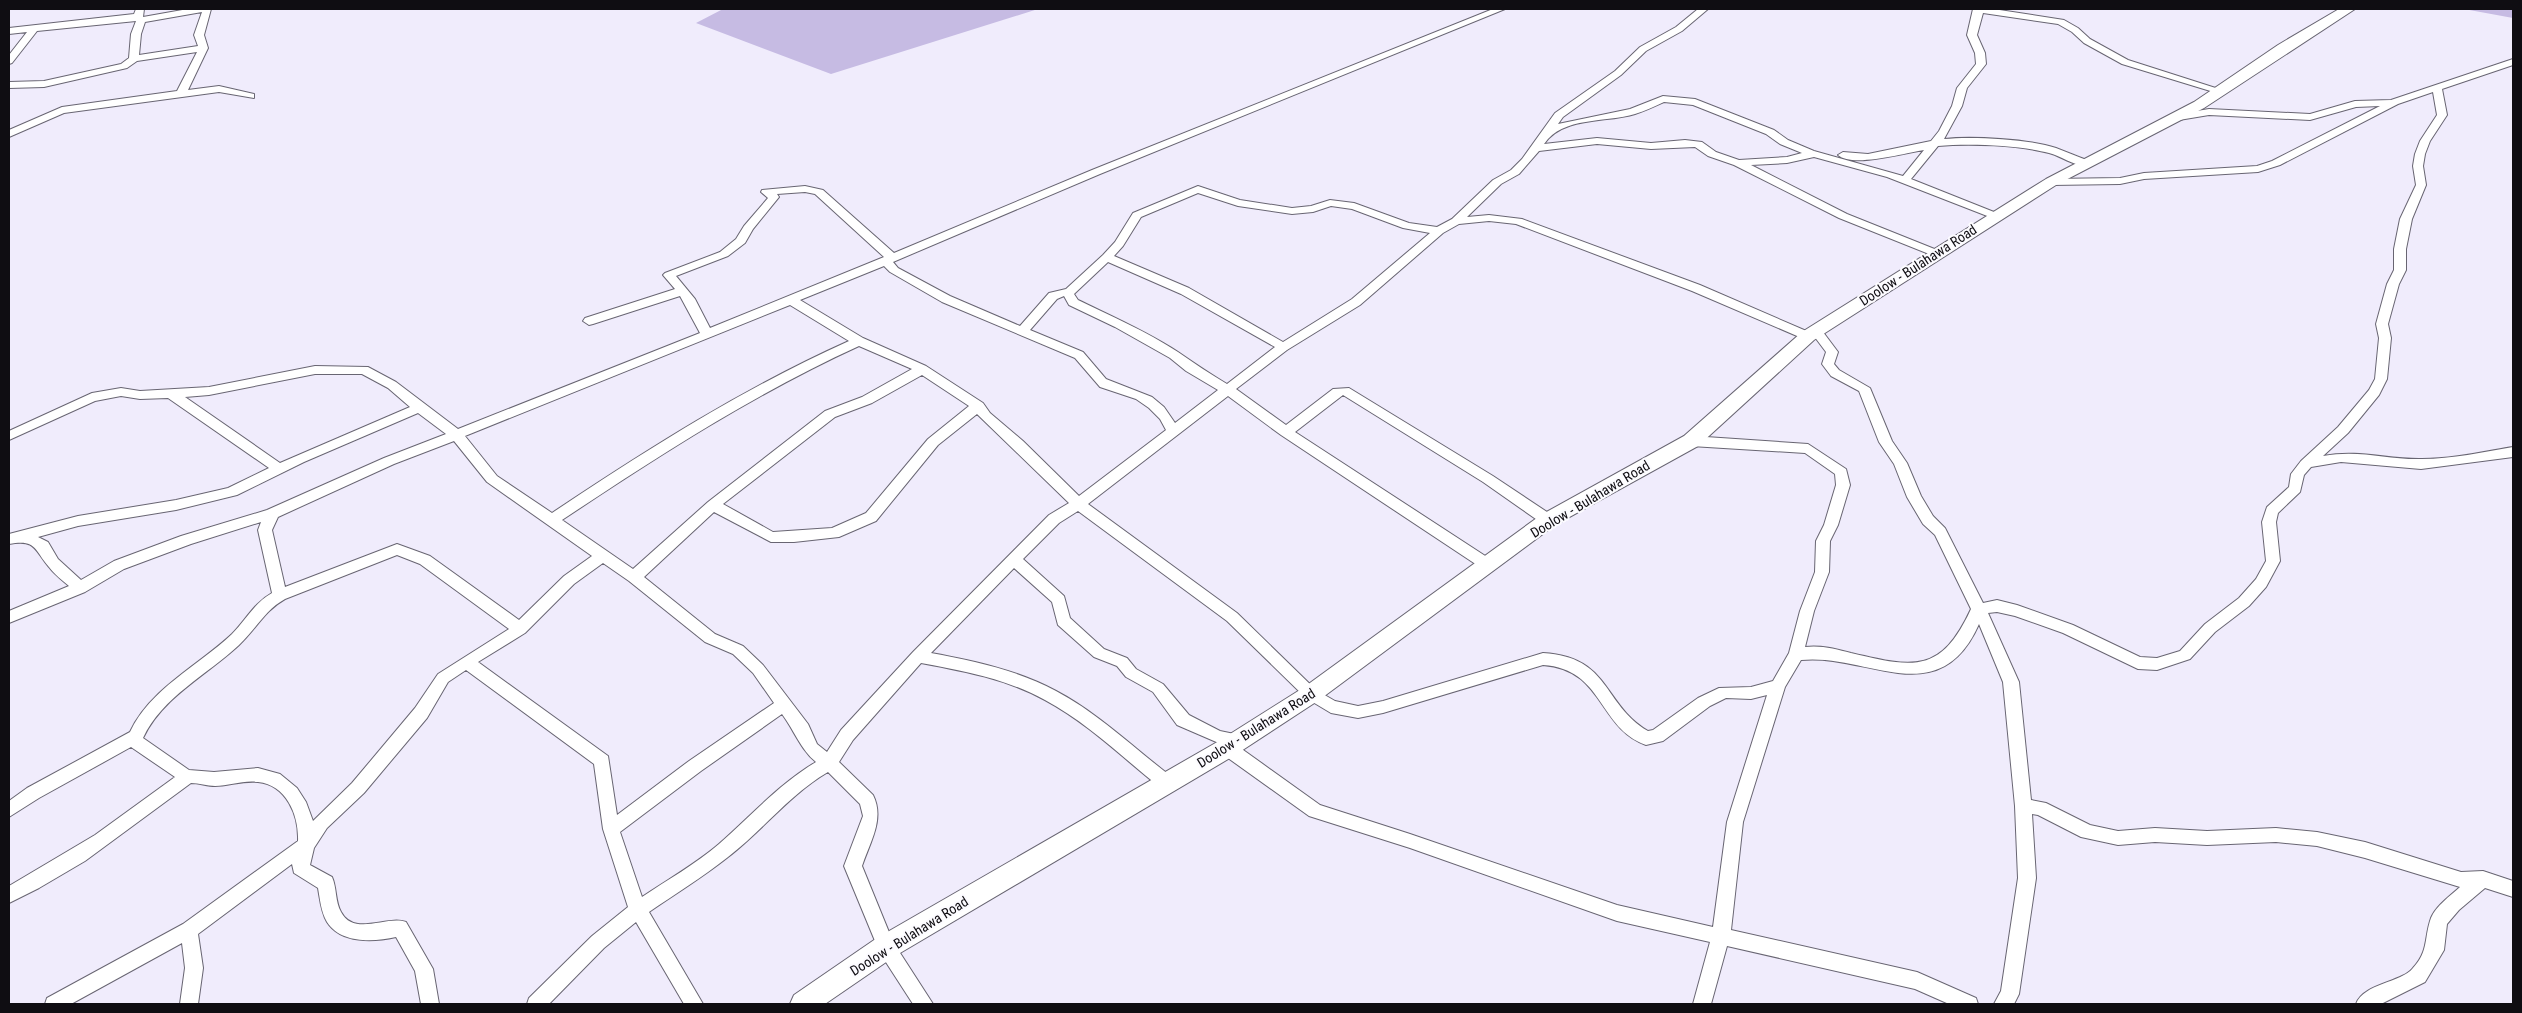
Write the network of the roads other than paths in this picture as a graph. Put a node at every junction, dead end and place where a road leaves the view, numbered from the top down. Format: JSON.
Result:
{"nodes":[{"id":1,"x":92,"y":9,"type":"edge"},
{"id":2,"x":140,"y":9,"type":"edge"},
{"id":3,"x":202,"y":9,"type":"edge"},
{"id":4,"x":207,"y":9,"type":"edge"},
{"id":5,"x":1500,"y":9,"type":"edge"},
{"id":6,"x":1703,"y":9,"type":"edge"},
{"id":7,"x":1978,"y":9,"type":"edge"},
{"id":8,"x":2348,"y":9,"type":"edge"},
{"id":9,"x":141,"y":20,"type":"junction"},
{"id":10,"x":87,"y":22,"type":"junction"},
{"id":11,"x":35,"y":28,"type":"junction"},
{"id":12,"x":9,"y":31,"type":"edge"},
{"id":13,"x":203,"y":48,"type":"junction"},
{"id":14,"x":134,"y":59,"type":"junction"},
{"id":15,"x":9,"y":61,"type":"edge"},
{"id":16,"x":2513,"y":62,"type":"edge"},
{"id":17,"x":9,"y":85,"type":"edge"},
{"id":18,"x":2437,"y":89,"type":"junction"},
{"id":19,"x":2220,"y":90,"type":"junction"},
{"id":20,"x":181,"y":93,"type":"junction"},
{"id":21,"x":251,"y":96,"type":"dead end"},
{"id":22,"x":2394,"y":102,"type":"junction"},
{"id":23,"x":2171,"y":118,"type":"junction"},
{"id":24,"x":1545,"y":133,"type":"junction"},
{"id":25,"x":9,"y":134,"type":"edge"},
{"id":26,"x":1936,"y":142,"type":"junction"},
{"id":27,"x":1534,"y":148,"type":"junction"},
{"id":28,"x":1815,"y":154,"type":"junction"},
{"id":29,"x":1738,"y":163,"type":"junction"},
{"id":30,"x":2085,"y":163,"type":"junction"},
{"id":31,"x":1905,"y":180,"type":"junction"},
{"id":32,"x":2051,"y":182,"type":"junction"},
{"id":33,"x":1995,"y":216,"type":"junction"},
{"id":34,"x":1456,"y":221,"type":"junction"},
{"id":35,"x":1440,"y":231,"type":"junction"},
{"id":36,"x":1938,"y":254,"type":"junction"},
{"id":37,"x":1107,"y":257,"type":"junction"},
{"id":38,"x":889,"y":259,"type":"junction"},
{"id":39,"x":682,"y":291,"type":"junction"},
{"id":40,"x":1068,"y":294,"type":"junction"},
{"id":41,"x":789,"y":299,"type":"junction"},
{"id":42,"x":589,"y":321,"type":"dead end"},
{"id":43,"x":1022,"y":331,"type":"junction"},
{"id":44,"x":706,"y":333,"type":"junction"},
{"id":45,"x":1812,"y":334,"type":"junction"},
{"id":46,"x":859,"y":341,"type":"junction"},
{"id":47,"x":1283,"y":347,"type":"junction"},
{"id":48,"x":922,"y":369,"type":"junction"},
{"id":49,"x":1228,"y":390,"type":"junction"},
{"id":50,"x":172,"y":394,"type":"junction"},
{"id":51,"x":978,"y":406,"type":"junction"},
{"id":52,"x":418,"y":408,"type":"junction"},
{"id":53,"x":1173,"y":431,"type":"junction"},
{"id":54,"x":1286,"y":432,"type":"junction"},
{"id":55,"x":457,"y":435,"type":"junction"},
{"id":56,"x":9,"y":436,"type":"edge"},
{"id":57,"x":1691,"y":441,"type":"junction"},
{"id":58,"x":2513,"y":452,"type":"edge"},
{"id":59,"x":2306,"y":464,"type":"junction"},
{"id":60,"x":279,"y":469,"type":"junction"},
{"id":61,"x":1078,"y":504,"type":"junction"},
{"id":62,"x":713,"y":505,"type":"junction"},
{"id":63,"x":272,"y":514,"type":"junction"},
{"id":64,"x":1548,"y":520,"type":"junction"},
{"id":65,"x":551,"y":521,"type":"junction"},
{"id":66,"x":24,"y":536,"type":"junction"},
{"id":67,"x":9,"y":539,"type":"edge"},
{"id":68,"x":602,"y":556,"type":"junction"},
{"id":69,"x":1012,"y":559,"type":"junction"},
{"id":70,"x":1488,"y":565,"type":"junction"},
{"id":71,"x":634,"y":577,"type":"junction"},
{"id":72,"x":80,"y":588,"type":"junction"},
{"id":73,"x":280,"y":595,"type":"junction"},
{"id":74,"x":1978,"y":609,"type":"junction"},
{"id":75,"x":9,"y":617,"type":"edge"},
{"id":76,"x":520,"y":629,"type":"junction"},
{"id":77,"x":1796,"y":654,"type":"junction"},
{"id":78,"x":918,"y":656,"type":"junction"},
{"id":79,"x":466,"y":662,"type":"junction"},
{"id":80,"x":1778,"y":686,"type":"junction"},
{"id":81,"x":1311,"y":694,"type":"junction"},
{"id":82,"x":784,"y":705,"type":"junction"},
{"id":83,"x":136,"y":737,"type":"junction"},
{"id":84,"x":1232,"y":744,"type":"junction"},
{"id":85,"x":829,"y":763,"type":"junction"},
{"id":86,"x":187,"y":777,"type":"junction"},
{"id":87,"x":1167,"y":783,"type":"junction"},
{"id":88,"x":2023,"y":806,"type":"junction"},
{"id":89,"x":9,"y":810,"type":"edge"},
{"id":90,"x":611,"y":829,"type":"junction"},
{"id":91,"x":306,"y":844,"type":"junction"},
{"id":92,"x":2483,"y":879,"type":"junction"},
{"id":93,"x":2513,"y":889,"type":"edge"},
{"id":94,"x":9,"y":895,"type":"edge"},
{"id":95,"x":638,"y":910,"type":"junction"},
{"id":96,"x":189,"y":930,"type":"junction"},
{"id":97,"x":1721,"y":936,"type":"junction"},
{"id":98,"x":886,"y":947,"type":"junction"},
{"id":99,"x":54,"y":1004,"type":"edge"},
{"id":100,"x":189,"y":1004,"type":"edge"},
{"id":101,"x":430,"y":1004,"type":"edge"},
{"id":102,"x":536,"y":1004,"type":"edge"},
{"id":103,"x":694,"y":1004,"type":"edge"},
{"id":104,"x":803,"y":1004,"type":"edge"},
{"id":105,"x":924,"y":1004,"type":"edge"},
{"id":106,"x":1702,"y":1004,"type":"edge"},
{"id":107,"x":1969,"y":1004,"type":"edge"},
{"id":108,"x":2003,"y":1004,"type":"edge"},
{"id":109,"x":2366,"y":1004,"type":"edge"}],
"edges":[{"from":1,"to":10,"type":"street"},
{"from":2,"to":9,"type":"street"},
{"from":3,"to":9,"type":"street"},
{"from":4,"to":13,"type":"street"},
{"from":5,"to":38,"type":"street"},
{"from":6,"to":24,"type":"street"},
{"from":7,"to":19,"type":"street"},
{"from":7,"to":26,"type":"street"},
{"from":8,"to":19,"type":"main road","name":"Doolow - Bulahawa Road"},
{"from":9,"to":10,"type":"street"},
{"from":9,"to":14,"type":"street"},
{"from":10,"to":11,"type":"street"},
{"from":11,"to":12,"type":"street"},
{"from":11,"to":15,"type":"street"},
{"from":13,"to":14,"type":"street"},
{"from":13,"to":20,"type":"street"},
{"from":14,"to":17,"type":"street"},
{"from":16,"to":18,"type":"street"},
{"from":18,"to":22,"type":"street"},
{"from":18,"to":59,"type":"street"},
{"from":19,"to":23,"type":"main road","name":"Doolow - Bulahawa Road"},
{"from":20,"to":21,"type":"street"},
{"from":20,"to":25,"type":"street"},
{"from":22,"to":23,"type":"street"},
{"from":22,"to":32,"type":"street"},
{"from":23,"to":30,"type":"main road","name":"Doolow - Bulahawa Road"},
{"from":24,"to":27,"type":"street"},
{"from":24,"to":28,"type":"street"},
{"from":26,"to":28,"type":"street"},
{"from":26,"to":30,"type":"street"},
{"from":26,"to":31,"type":"street"},
{"from":27,"to":29,"type":"street"},
{"from":27,"to":34,"type":"street"},
{"from":28,"to":29,"type":"street"},
{"from":28,"to":31,"type":"street"},
{"from":29,"to":36,"type":"street"},
{"from":30,"to":32,"type":"main road","name":"Doolow - Bulahawa Road"},
{"from":31,"to":33,"type":"street"},
{"from":32,"to":33,"type":"main road","name":"Doolow - Bulahawa Road"},
{"from":33,"to":36,"type":"main road","name":"Doolow - Bulahawa Road"},
{"from":34,"to":35,"type":"street"},
{"from":34,"to":45,"type":"street"},
{"from":35,"to":37,"type":"street"},
{"from":35,"to":47,"type":"street"},
{"from":36,"to":45,"type":"main road","name":"Doolow - Bulahawa Road"},
{"from":37,"to":40,"type":"street"},
{"from":37,"to":47,"type":"street"},
{"from":38,"to":39,"type":"street"},
{"from":38,"to":41,"type":"street"},
{"from":38,"to":43,"type":"street"},
{"from":39,"to":42,"type":"street"},
{"from":39,"to":44,"type":"street"},
{"from":40,"to":43,"type":"street"},
{"from":40,"to":49,"type":"street"},
{"from":41,"to":44,"type":"street"},
{"from":41,"to":46,"type":"street"},
{"from":43,"to":53,"type":"street"},
{"from":44,"to":55,"type":"street"},
{"from":45,"to":57,"type":"main road","name":"Doolow - Bulahawa Road"},
{"from":45,"to":74,"type":"street"},
{"from":46,"to":48,"type":"street"},
{"from":46,"to":65,"type":"street"},
{"from":47,"to":49,"type":"street"},
{"from":48,"to":51,"type":"street"},
{"from":48,"to":62,"type":"street"},
{"from":49,"to":53,"type":"street"},
{"from":49,"to":54,"type":"street"},
{"from":50,"to":52,"type":"street"},
{"from":50,"to":56,"type":"street"},
{"from":50,"to":60,"type":"street"},
{"from":51,"to":61,"type":"street"},
{"from":51,"to":62,"type":"street"},
{"from":52,"to":55,"type":"street"},
{"from":52,"to":60,"type":"street"},
{"from":53,"to":61,"type":"street"},
{"from":54,"to":64,"type":"street"},
{"from":54,"to":70,"type":"street"},
{"from":55,"to":63,"type":"street"},
{"from":55,"to":65,"type":"street"},
{"from":57,"to":64,"type":"main road","name":"Doolow - Bulahawa Road"},
{"from":57,"to":77,"type":"street"},
{"from":58,"to":59,"type":"street"},
{"from":59,"to":74,"type":"street"},
{"from":60,"to":66,"type":"street"},
{"from":61,"to":69,"type":"street"},
{"from":61,"to":81,"type":"street"},
{"from":62,"to":71,"type":"street"},
{"from":63,"to":72,"type":"street"},
{"from":63,"to":73,"type":"street"},
{"from":64,"to":70,"type":"main road","name":"Doolow - Bulahawa Road"},
{"from":65,"to":68,"type":"street"},
{"from":66,"to":67,"type":"street"},
{"from":66,"to":72,"type":"street"},
{"from":68,"to":71,"type":"street"},
{"from":68,"to":76,"type":"street"},
{"from":69,"to":78,"type":"street"},
{"from":69,"to":84,"type":"street"},
{"from":70,"to":81,"type":"main road","name":"Doolow - Bulahawa Road"},
{"from":71,"to":82,"type":"street"},
{"from":72,"to":75,"type":"street"},
{"from":73,"to":76,"type":"street"},
{"from":73,"to":83,"type":"street"},
{"from":74,"to":77,"type":"street"},
{"from":74,"to":88,"type":"street"},
{"from":76,"to":79,"type":"street"},
{"from":77,"to":80,"type":"street"},
{"from":78,"to":85,"type":"street"},
{"from":78,"to":87,"type":"street"},
{"from":79,"to":90,"type":"street"},
{"from":79,"to":91,"type":"street"},
{"from":80,"to":81,"type":"street"},
{"from":80,"to":97,"type":"street"},
{"from":81,"to":84,"type":"main road","name":"Doolow - Bulahawa Road"},
{"from":82,"to":85,"type":"street"},
{"from":82,"to":90,"type":"street"},
{"from":83,"to":86,"type":"street"},
{"from":83,"to":89,"type":"street"},
{"from":84,"to":87,"type":"main road","name":"Doolow - Bulahawa Road"},
{"from":84,"to":97,"type":"street"},
{"from":85,"to":95,"type":"street"},
{"from":85,"to":98,"type":"street"},
{"from":86,"to":91,"type":"street"},
{"from":86,"to":94,"type":"street"},
{"from":87,"to":98,"type":"main road","name":"Doolow - Bulahawa Road"},
{"from":88,"to":92,"type":"street"},
{"from":88,"to":108,"type":"street"},
{"from":90,"to":95,"type":"street"},
{"from":91,"to":96,"type":"street"},
{"from":91,"to":101,"type":"street"},
{"from":92,"to":93,"type":"street"},
{"from":92,"to":109,"type":"street"},
{"from":95,"to":102,"type":"street"},
{"from":95,"to":103,"type":"street"},
{"from":96,"to":99,"type":"street"},
{"from":96,"to":100,"type":"street"},
{"from":97,"to":106,"type":"street"},
{"from":97,"to":107,"type":"street"},
{"from":98,"to":104,"type":"main road","name":"Doolow - Bulahawa Road"},
{"from":98,"to":105,"type":"street"}]}
